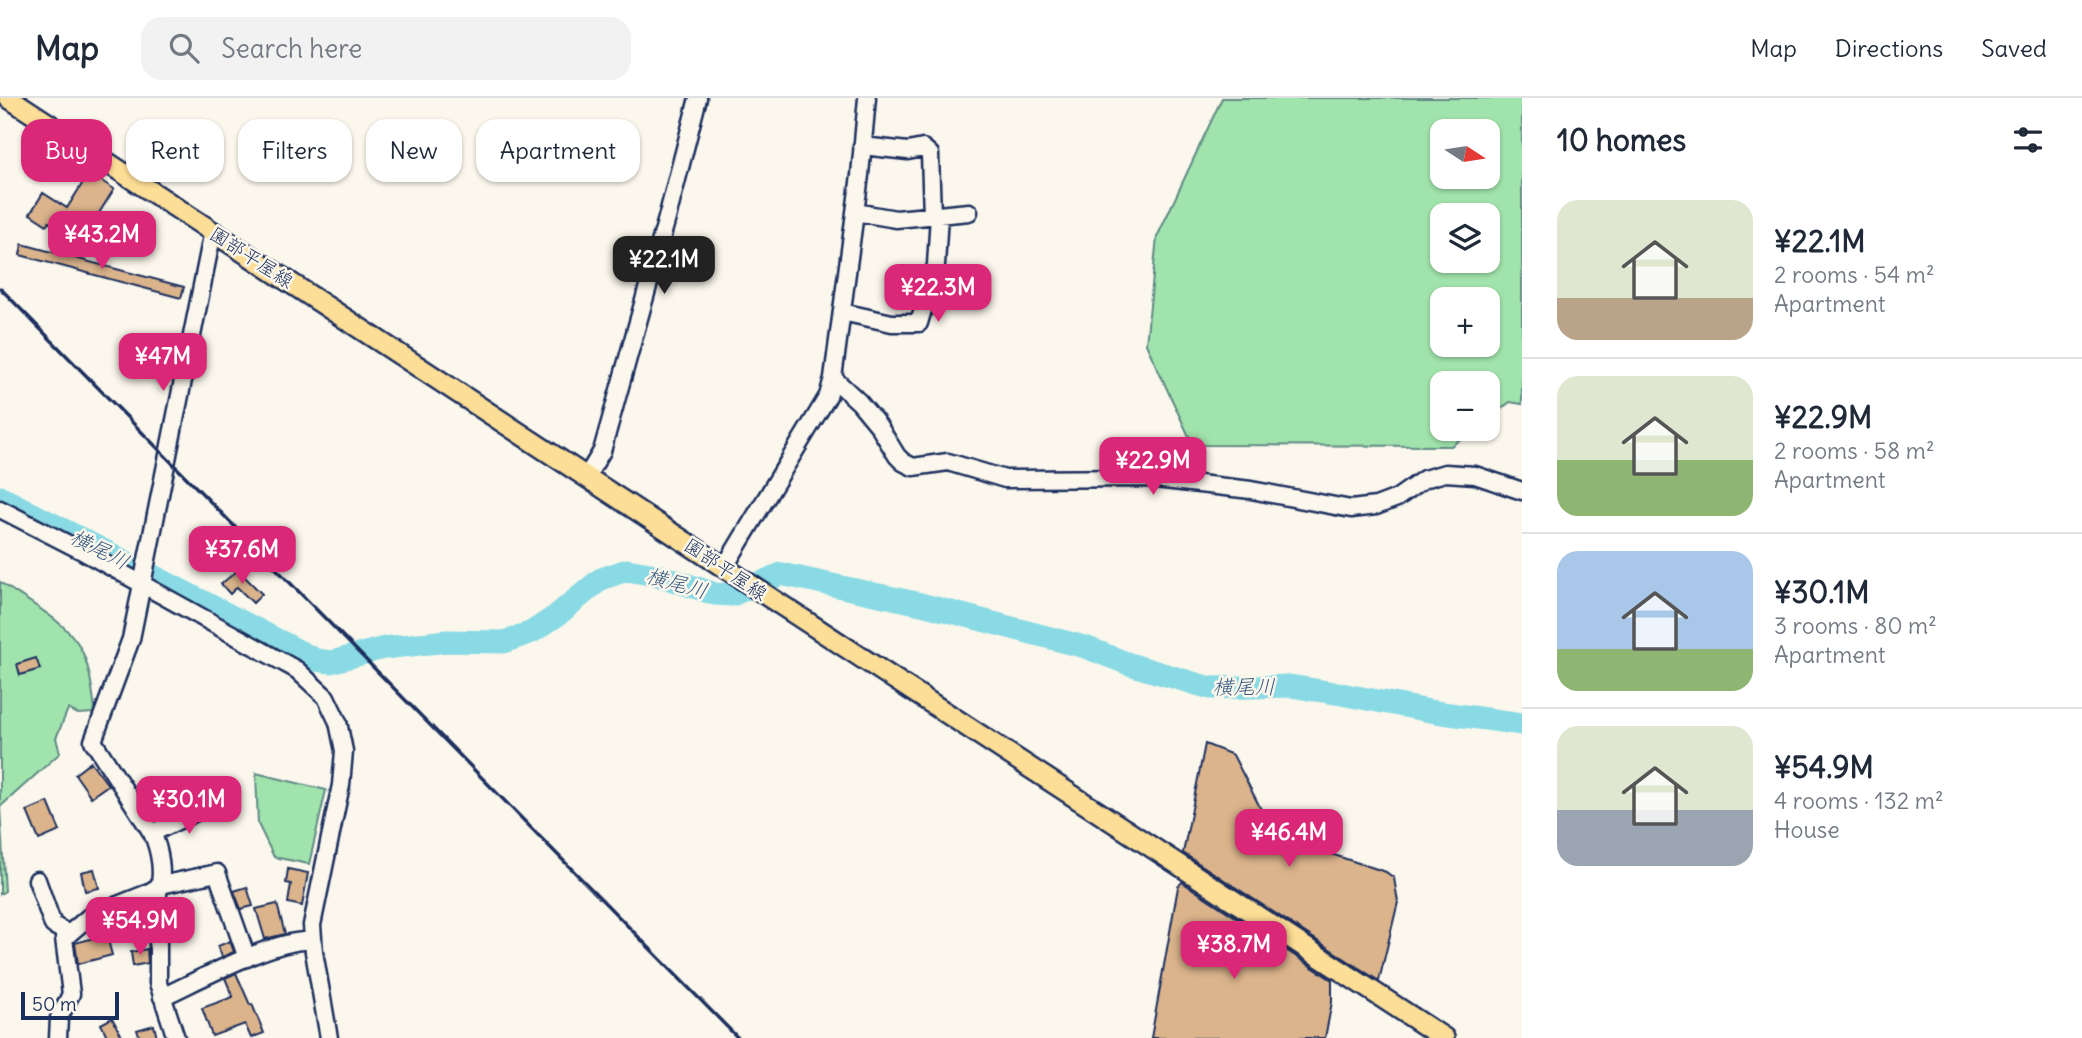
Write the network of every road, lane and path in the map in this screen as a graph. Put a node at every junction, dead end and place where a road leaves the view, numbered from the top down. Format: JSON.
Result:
{"nodes":[{"id":1,"x":9,"y":98,"type":"edge"},
{"id":2,"x":698,"y":98,"type":"edge"},
{"id":3,"x":867,"y":98,"type":"edge"},
{"id":4,"x":862,"y":146,"type":"junction"},
{"id":5,"x":855,"y":212,"type":"junction"},
{"id":6,"x":970,"y":212,"type":"dead end"},
{"id":7,"x":935,"y":216,"type":"junction"},
{"id":8,"x":213,"y":231,"type":"junction"},
{"id":9,"x":842,"y":312,"type":"junction"},
{"id":10,"x":833,"y":378,"type":"junction"},
{"id":11,"x":587,"y":476,"type":"junction"},
{"id":12,"x":1522,"y":491,"type":"edge"},
{"id":13,"x":0,"y":509,"type":"edge"},
{"id":14,"x":724,"y":568,"type":"junction"},
{"id":15,"x":143,"y":582,"type":"junction"},
{"id":16,"x":217,"y":809,"type":"dead end"},
{"id":17,"x":152,"y":833,"type":"junction"},
{"id":18,"x":37,"y":880,"type":"dead end"},
{"id":19,"x":161,"y":884,"type":"junction"},
{"id":20,"x":69,"y":934,"type":"junction"},
{"id":21,"x":313,"y":941,"type":"junction"},
{"id":22,"x":247,"y":958,"type":"junction"},
{"id":23,"x":162,"y":997,"type":"junction"},
{"id":24,"x":58,"y":1038,"type":"edge"},
{"id":25,"x":176,"y":1038,"type":"edge"},
{"id":26,"x":329,"y":1038,"type":"edge"},
{"id":27,"x":1444,"y":1038,"type":"edge"}],
"edges":[{"from":1,"to":8,"type":"main road","name":"園部平屋線"},
{"from":2,"to":11,"type":"street"},
{"from":3,"to":4,"type":"street"},
{"from":4,"to":5,"type":"street"},
{"from":4,"to":7,"type":"street"},
{"from":5,"to":7,"type":"street"},
{"from":5,"to":9,"type":"street"},
{"from":6,"to":7,"type":"street"},
{"from":7,"to":9,"type":"street"},
{"from":8,"to":11,"type":"main road","name":"園部平屋線"},
{"from":8,"to":15,"type":"street"},
{"from":9,"to":10,"type":"street"},
{"from":10,"to":12,"type":"street"},
{"from":10,"to":14,"type":"street"},
{"from":11,"to":14,"type":"main road","name":"園部平屋線"},
{"from":13,"to":15,"type":"street"},
{"from":14,"to":27,"type":"main road","name":"園部平屋線"},
{"from":15,"to":17,"type":"street"},
{"from":15,"to":21,"type":"street"},
{"from":16,"to":17,"type":"street"},
{"from":17,"to":19,"type":"street"},
{"from":18,"to":20,"type":"street"},
{"from":19,"to":20,"type":"street"},
{"from":19,"to":22,"type":"street"},
{"from":19,"to":23,"type":"street"},
{"from":20,"to":24,"type":"street"},
{"from":21,"to":22,"type":"street"},
{"from":21,"to":26,"type":"street"},
{"from":22,"to":23,"type":"street"},
{"from":23,"to":25,"type":"street"}]}
